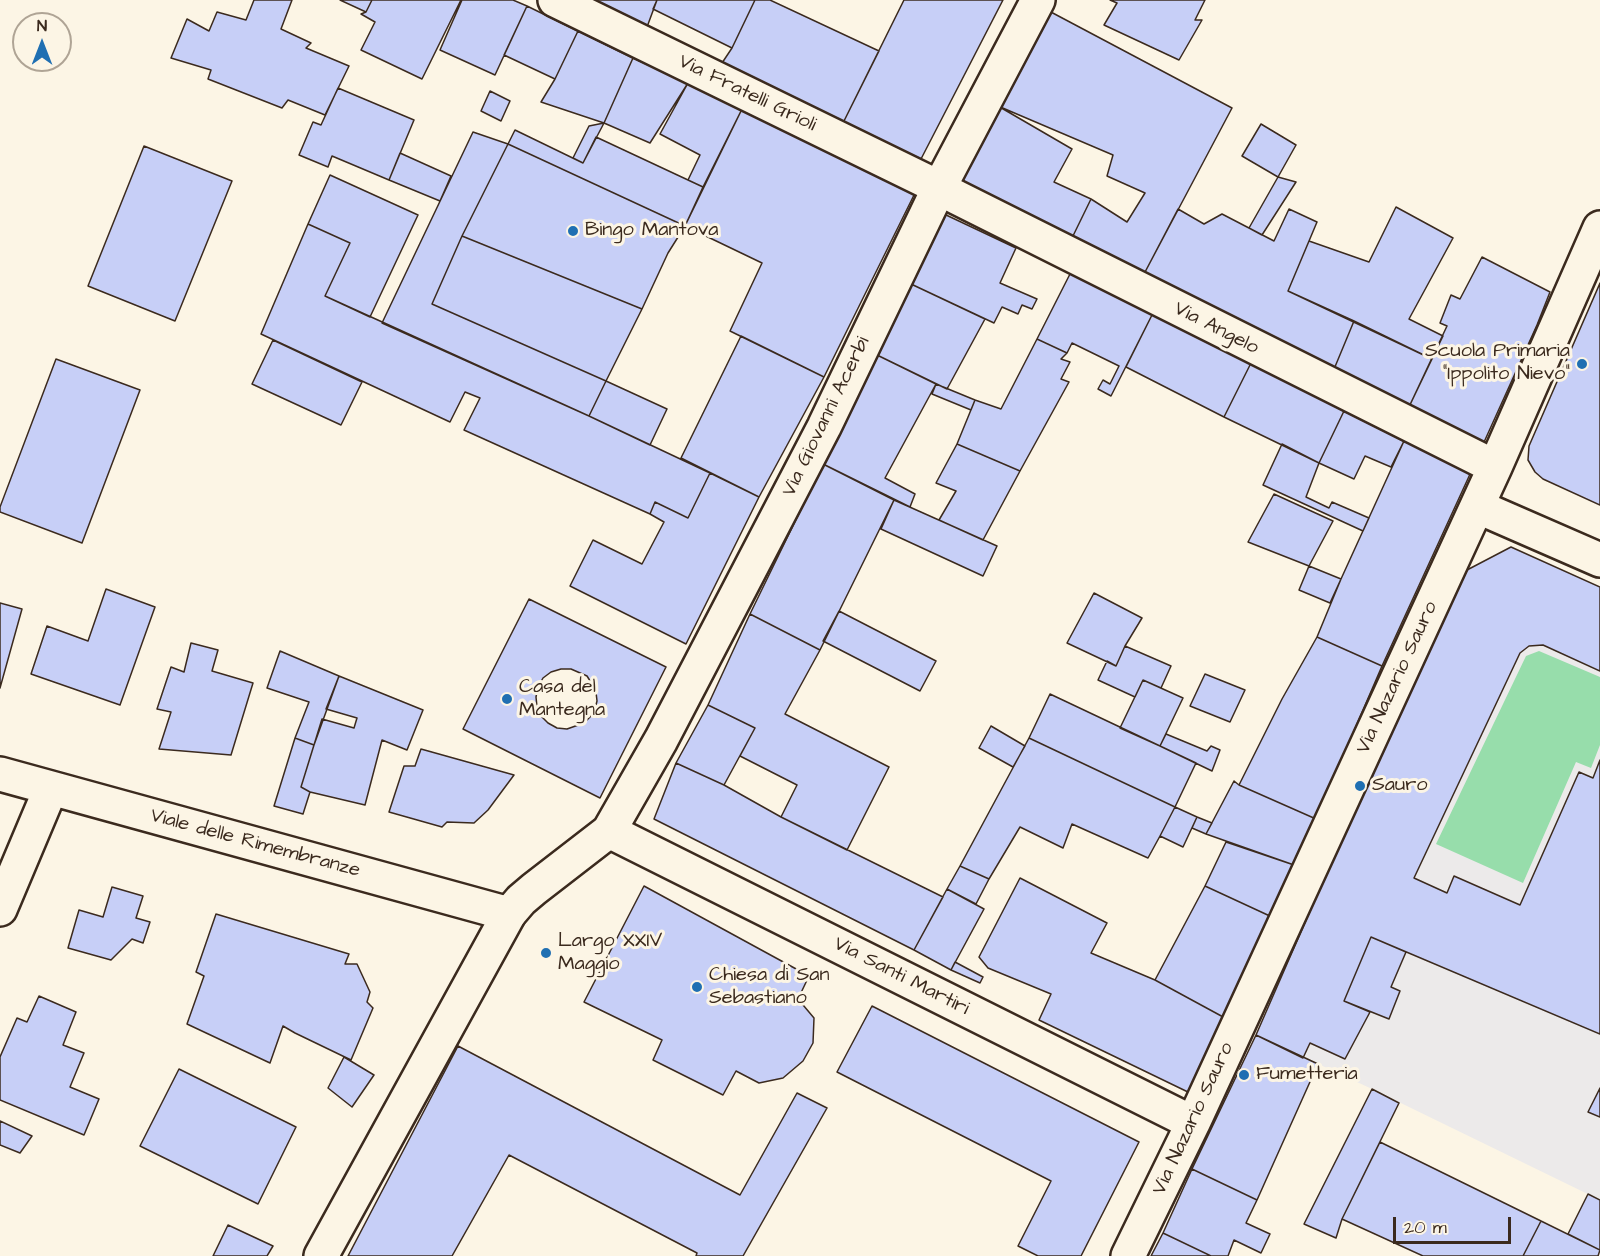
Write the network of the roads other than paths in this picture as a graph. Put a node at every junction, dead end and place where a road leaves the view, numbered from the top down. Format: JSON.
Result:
{"nodes":[{"id":1,"x":555,"y":0,"type":"edge"},
{"id":2,"x":1038,"y":0,"type":"edge"},
{"id":3,"x":939,"y":188,"type":"junction"},
{"id":4,"x":1600,"y":228,"type":"edge"},
{"id":5,"x":1495,"y":468,"type":"junction"},
{"id":6,"x":1490,"y":512,"type":"dead end"},
{"id":7,"x":1600,"y":560,"type":"edge"},
{"id":8,"x":0,"y":774,"type":"edge"},
{"id":9,"x":51,"y":788,"type":"junction"},
{"id":10,"x":609,"y":831,"type":"junction"},
{"id":11,"x":0,"y":909,"type":"edge"},
{"id":12,"x":509,"y":914,"type":"junction"},
{"id":13,"x":1193,"y":1123,"type":"junction"},
{"id":14,"x":321,"y":1256,"type":"edge"},
{"id":15,"x":1128,"y":1256,"type":"edge"}],
"edges":[{"from":1,"to":3,"type":"street","name":"Via Fratelli Grioli"},
{"from":2,"to":3,"type":"street","name":"Via Giovanni Acerbi"},
{"from":3,"to":5,"type":"street","name":"Via Angelo"},
{"from":3,"to":10,"type":"street","name":"Via Giovanni Acerbi"},
{"from":4,"to":5,"type":"street","name":"Via Nazario Sauro"},
{"from":5,"to":13,"type":"street","name":"Via Nazario Sauro"},
{"from":6,"to":7,"type":"street"},
{"from":8,"to":9,"type":"street","name":"Viale delle Rimembranze"},
{"from":9,"to":11,"type":"street"},
{"from":9,"to":12,"type":"street","name":"Viale delle Rimembranze"},
{"from":10,"to":12,"type":"street"},
{"from":10,"to":13,"type":"street","name":"Via Santi Martiri"},
{"from":12,"to":14,"type":"street"},
{"from":13,"to":15,"type":"street","name":"Via Nazario Sauro"}]}
